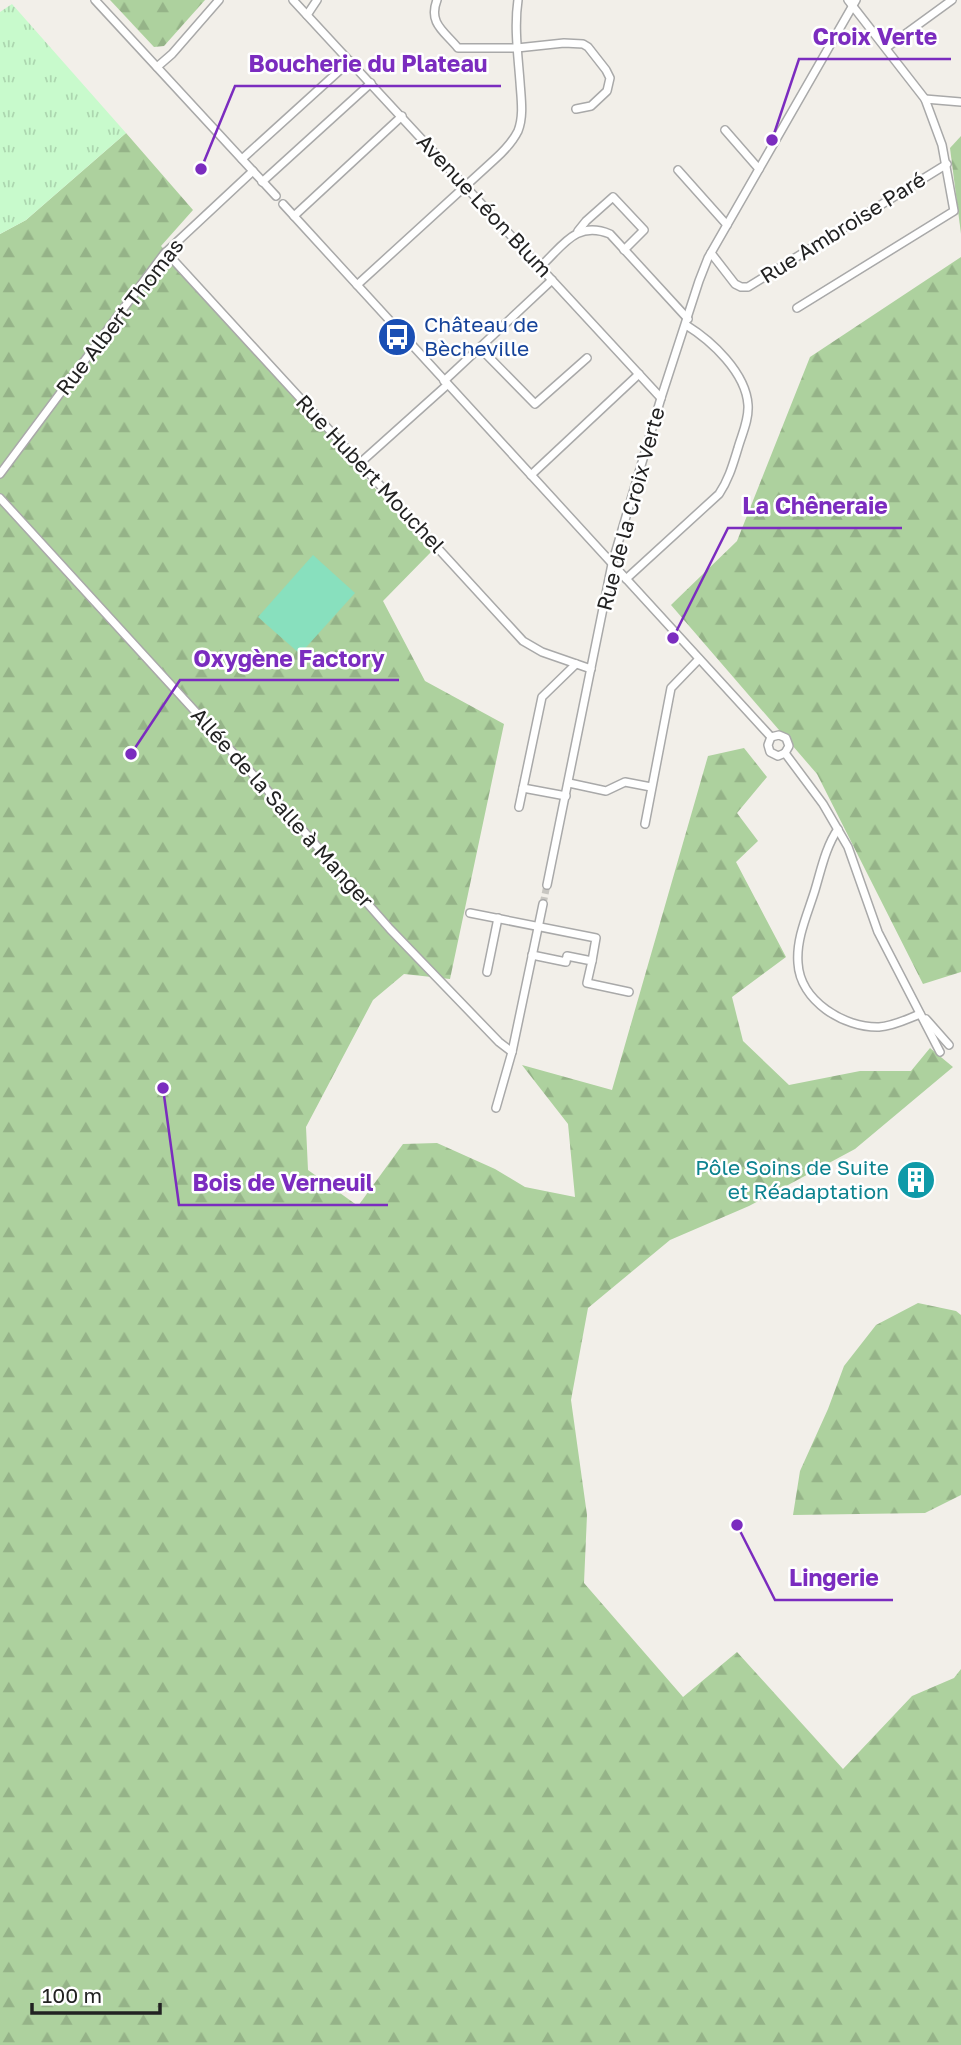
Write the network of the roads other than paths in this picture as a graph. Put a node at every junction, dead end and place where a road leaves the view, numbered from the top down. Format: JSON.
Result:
{"nodes":[{"id":1,"x":95,"y":0,"type":"edge"},
{"id":2,"x":219,"y":0,"type":"edge"},
{"id":3,"x":293,"y":0,"type":"edge"},
{"id":4,"x":317,"y":0,"type":"edge"},
{"id":5,"x":437,"y":0,"type":"edge"},
{"id":6,"x":518,"y":0,"type":"edge"},
{"id":7,"x":952,"y":0,"type":"edge"},
{"id":8,"x":853,"y":2,"type":"edge"},
{"id":9,"x":307,"y":15,"type":"junction"},
{"id":10,"x":886,"y":47,"type":"junction"},
{"id":11,"x":517,"y":48,"type":"junction"},
{"id":12,"x":350,"y":61,"type":"junction"},
{"id":13,"x":158,"y":67,"type":"junction"},
{"id":14,"x":371,"y":83,"type":"junction"},
{"id":15,"x":925,"y":99,"type":"junction"},
{"id":16,"x":961,"y":102,"type":"edge"},
{"id":17,"x":576,"y":109,"type":"dead end"},
{"id":18,"x":402,"y":116,"type":"junction"},
{"id":19,"x":725,"y":131,"type":"dead end"},
{"id":20,"x":242,"y":159,"type":"junction"},
{"id":21,"x":947,"y":164,"type":"junction"},
{"id":22,"x":759,"y":169,"type":"junction"},
{"id":23,"x":678,"y":170,"type":"dead end"},
{"id":24,"x":253,"y":171,"type":"junction"},
{"id":25,"x":262,"y":182,"type":"junction"},
{"id":26,"x":466,"y":187,"type":"junction"},
{"id":27,"x":276,"y":197,"type":"dead end"},
{"id":28,"x":283,"y":204,"type":"dead end"},
{"id":29,"x":294,"y":216,"type":"junction"},
{"id":30,"x":727,"y":225,"type":"junction"},
{"id":31,"x":578,"y":232,"type":"junction"},
{"id":32,"x":624,"y":250,"type":"junction"},
{"id":33,"x":166,"y":252,"type":"junction"},
{"id":34,"x":711,"y":253,"type":"junction"},
{"id":35,"x":540,"y":267,"type":"junction"},
{"id":36,"x":552,"y":280,"type":"junction"},
{"id":37,"x":357,"y":285,"type":"junction"},
{"id":38,"x":797,"y":309,"type":"dead end"},
{"id":39,"x":687,"y":322,"type":"junction"},
{"id":40,"x":480,"y":348,"type":"junction"},
{"id":41,"x":587,"y":358,"type":"dead end"},
{"id":42,"x":639,"y":374,"type":"junction"},
{"id":43,"x":446,"y":383,"type":"junction"},
{"id":44,"x":661,"y":398,"type":"junction"},
{"id":45,"x":360,"y":463,"type":"junction"},
{"id":46,"x":0,"y":474,"type":"edge"},
{"id":47,"x":531,"y":475,"type":"junction"},
{"id":48,"x":0,"y":498,"type":"edge"},
{"id":49,"x":612,"y":564,"type":"junction"},
{"id":50,"x":626,"y":579,"type":"junction"},
{"id":51,"x":699,"y":659,"type":"junction"},
{"id":52,"x":576,"y":664,"type":"junction"},
{"id":53,"x":591,"y":668,"type":"junction"},
{"id":54,"x":771,"y":737,"type":"junction"},
{"id":55,"x":785,"y":753,"type":"junction"},
{"id":56,"x":569,"y":783,"type":"junction"},
{"id":57,"x":651,"y":787,"type":"junction"},
{"id":58,"x":523,"y":788,"type":"junction"},
{"id":59,"x":566,"y":796,"type":"junction"},
{"id":60,"x":519,"y":807,"type":"dead end"},
{"id":61,"x":645,"y":824,"type":"dead end"},
{"id":62,"x":838,"y":830,"type":"junction"},
{"id":63,"x":547,"y":885,"type":"tunnel mouth"},
{"id":64,"x":543,"y":904,"type":"tunnel mouth"},
{"id":65,"x":470,"y":913,"type":"dead end"},
{"id":66,"x":498,"y":918,"type":"junction"},
{"id":67,"x":538,"y":926,"type":"junction"},
{"id":68,"x":533,"y":955,"type":"junction"},
{"id":69,"x":592,"y":961,"type":"junction"},
{"id":70,"x":487,"y":972,"type":"dead end"},
{"id":71,"x":629,"y":992,"type":"dead end"},
{"id":72,"x":920,"y":1014,"type":"junction"},
{"id":73,"x":949,"y":1045,"type":"dead end"},
{"id":74,"x":512,"y":1052,"type":"junction"},
{"id":75,"x":940,"y":1052,"type":"dead end"},
{"id":76,"x":496,"y":1108,"type":"dead end"}],
"edges":[{"from":1,"to":13,"type":"street"},
{"from":2,"to":13,"type":"street"},
{"from":3,"to":9,"type":"street","name":"Avenue Léon Blum"},
{"from":4,"to":9,"type":"street"},
{"from":5,"to":11,"type":"street"},
{"from":6,"to":11,"type":"street"},
{"from":7,"to":10,"type":"street"},
{"from":8,"to":10,"type":"street"},
{"from":8,"to":22,"type":"street","name":"Rue de la Croix Verte"},
{"from":9,"to":12,"type":"street","name":"Avenue Léon Blum"},
{"from":10,"to":15,"type":"street"},
{"from":11,"to":17,"type":"street"},
{"from":11,"to":26,"type":"street"},
{"from":12,"to":14,"type":"street","name":"Avenue Léon Blum"},
{"from":12,"to":20,"type":"street"},
{"from":13,"to":20,"type":"street"},
{"from":14,"to":18,"type":"street","name":"Avenue Léon Blum"},
{"from":14,"to":25,"type":"street"},
{"from":15,"to":16,"type":"street"},
{"from":15,"to":21,"type":"street"},
{"from":18,"to":26,"type":"street","name":"Avenue Léon Blum"},
{"from":18,"to":29,"type":"street"},
{"from":19,"to":22,"type":"street"},
{"from":20,"to":24,"type":"street"},
{"from":21,"to":34,"type":"street","name":"Rue Ambroise Paré"},
{"from":21,"to":38,"type":"street"},
{"from":22,"to":30,"type":"street","name":"Rue de la Croix Verte"},
{"from":23,"to":30,"type":"street"},
{"from":24,"to":25,"type":"street"},
{"from":24,"to":33,"type":"street","name":"Rue Albert Thomas"},
{"from":25,"to":27,"type":"street"},
{"from":26,"to":35,"type":"street","name":"Avenue Léon Blum"},
{"from":26,"to":37,"type":"street"},
{"from":28,"to":29,"type":"street"},
{"from":29,"to":37,"type":"street"},
{"from":30,"to":34,"type":"street","name":"Rue de la Croix Verte"},
{"from":31,"to":32,"type":"street"},
{"from":31,"to":32,"type":"street"},
{"from":31,"to":35,"type":"street"},
{"from":32,"to":39,"type":"street"},
{"from":33,"to":45,"type":"street","name":"Rue Hubert Mouchel"},
{"from":33,"to":46,"type":"street","name":"Rue Albert Thomas"},
{"from":34,"to":39,"type":"street","name":"Rue de la Croix Verte"},
{"from":35,"to":36,"type":"street","name":"Avenue Léon Blum"},
{"from":36,"to":40,"type":"street"},
{"from":36,"to":42,"type":"street","name":"Avenue Léon Blum"},
{"from":37,"to":43,"type":"street"},
{"from":39,"to":44,"type":"street","name":"Rue de la Croix Verte"},
{"from":39,"to":50,"type":"street"},
{"from":40,"to":41,"type":"street"},
{"from":40,"to":43,"type":"street"},
{"from":42,"to":44,"type":"street","name":"Avenue Léon Blum"},
{"from":42,"to":47,"type":"street"},
{"from":43,"to":45,"type":"street"},
{"from":43,"to":47,"type":"street"},
{"from":44,"to":49,"type":"street","name":"Rue de la Croix Verte"},
{"from":45,"to":52,"type":"street","name":"Rue Hubert Mouchel"},
{"from":47,"to":49,"type":"street"},
{"from":48,"to":74,"type":"street","name":"Allée de la Salle à Manger"},
{"from":49,"to":50,"type":"street"},
{"from":49,"to":53,"type":"street","name":"Rue de la Croix Verte"},
{"from":50,"to":51,"type":"street"},
{"from":51,"to":54,"type":"street"},
{"from":51,"to":57,"type":"street"},
{"from":52,"to":53,"type":"street","name":"Rue Hubert Mouchel"},
{"from":52,"to":58,"type":"street"},
{"from":53,"to":56,"type":"street","name":"Rue de la Croix Verte"},
{"from":54,"to":55,"type":"street"},
{"from":54,"to":55,"type":"street"},
{"from":55,"to":62,"type":"street"},
{"from":56,"to":57,"type":"street"},
{"from":56,"to":59,"type":"street","name":"Rue de la Croix Verte"},
{"from":57,"to":61,"type":"street"},
{"from":58,"to":59,"type":"street"},
{"from":58,"to":60,"type":"street"},
{"from":59,"to":63,"type":"street","name":"Rue de la Croix Verte"},
{"from":62,"to":72,"type":"street"},
{"from":62,"to":72,"type":"street"},
{"from":64,"to":67,"type":"street"},
{"from":65,"to":66,"type":"street"},
{"from":66,"to":67,"type":"street"},
{"from":66,"to":70,"type":"street"},
{"from":67,"to":68,"type":"street"},
{"from":67,"to":69,"type":"street"},
{"from":68,"to":69,"type":"street"},
{"from":68,"to":74,"type":"street"},
{"from":69,"to":71,"type":"street"},
{"from":72,"to":73,"type":"street"},
{"from":72,"to":75,"type":"street"},
{"from":74,"to":76,"type":"street"}]}
